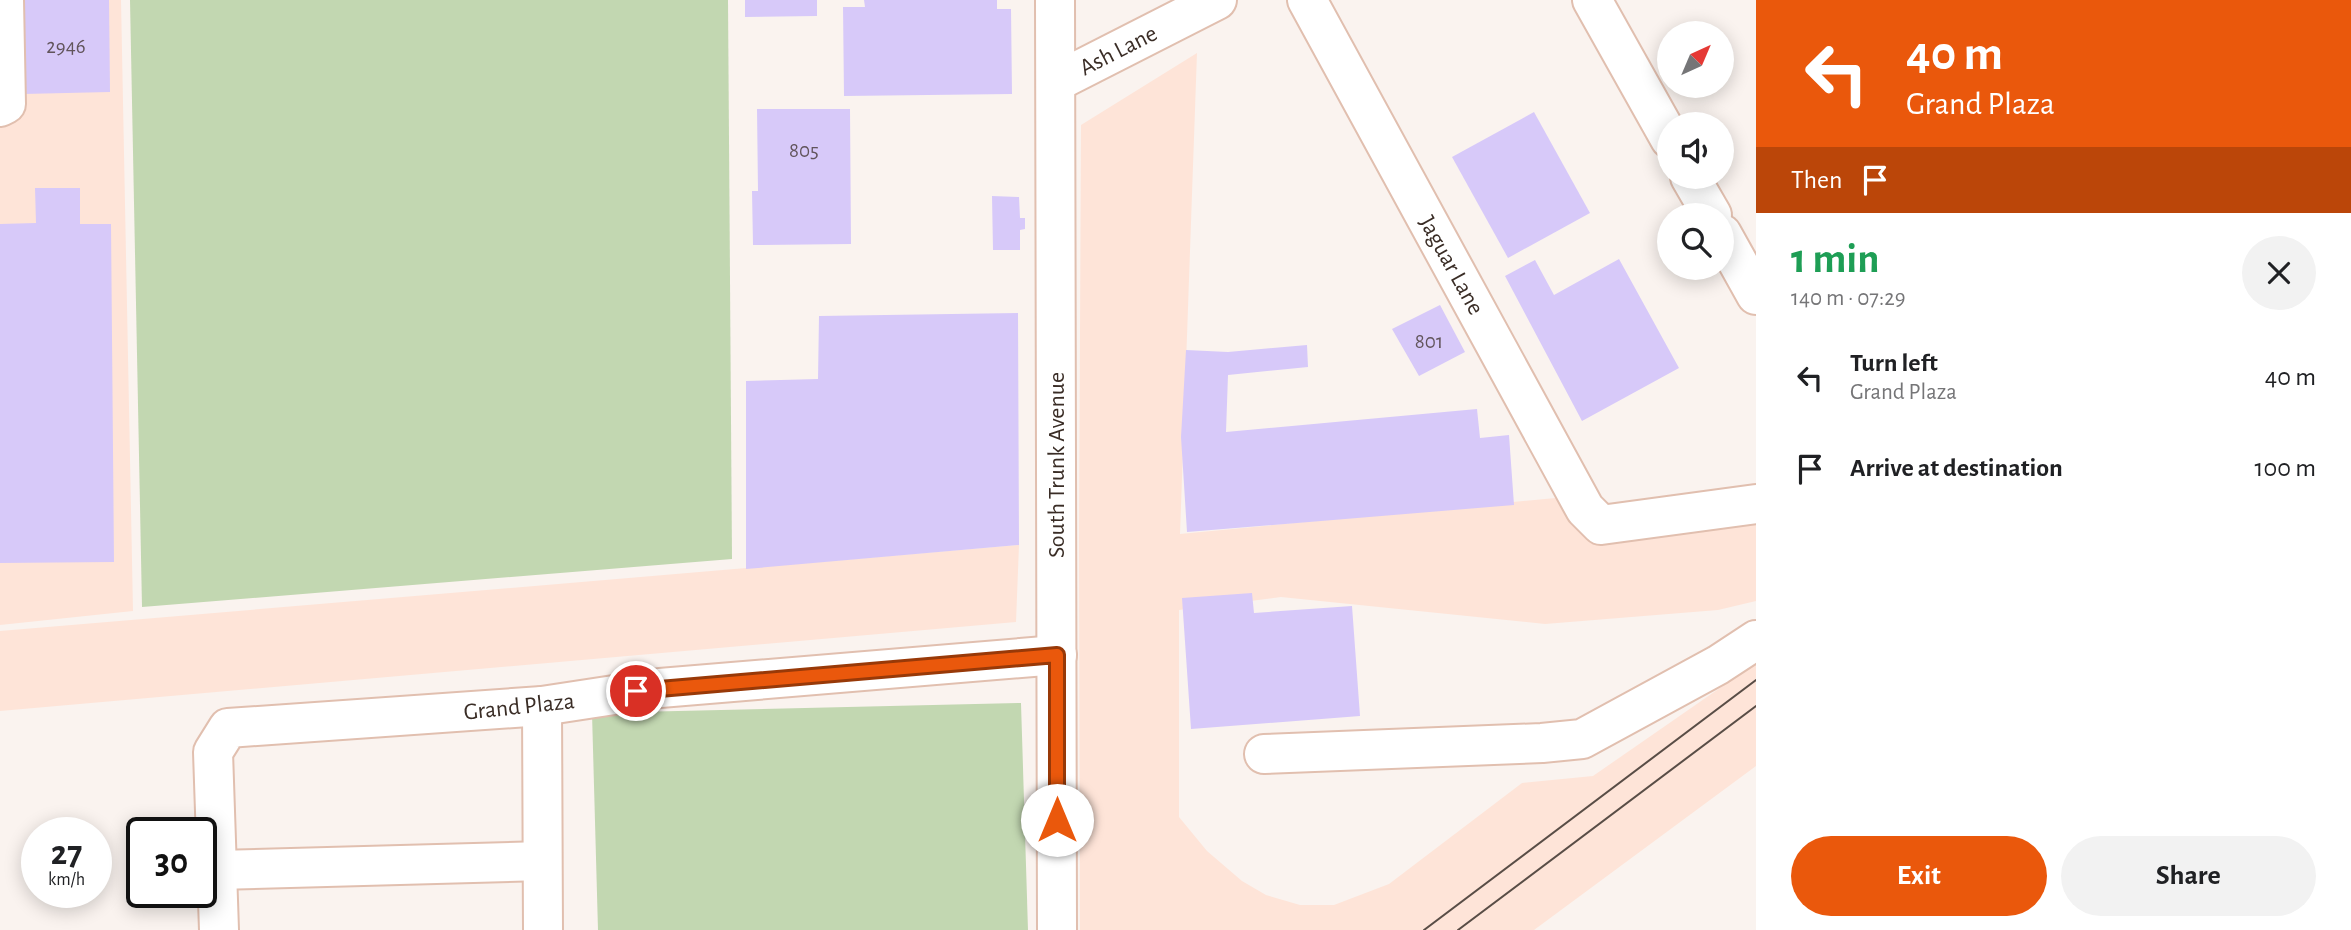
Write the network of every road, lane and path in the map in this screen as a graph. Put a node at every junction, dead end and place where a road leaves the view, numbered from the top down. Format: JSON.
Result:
{"nodes":[{"id":1,"x":4,"y":0,"type":"edge"},
{"id":2,"x":1055,"y":0,"type":"edge"},
{"id":3,"x":1217,"y":0,"type":"edge"},
{"id":4,"x":1307,"y":0,"type":"edge"},
{"id":5,"x":1592,"y":0,"type":"edge"},
{"id":6,"x":1056,"y":82,"type":"junction"},
{"id":7,"x":0,"y":107,"type":"edge"},
{"id":8,"x":1657,"y":116,"type":"edge"},
{"id":9,"x":1734,"y":256,"type":"edge"},
{"id":10,"x":1756,"y":295,"type":"edge"},
{"id":11,"x":1756,"y":504,"type":"edge"},
{"id":12,"x":1756,"y":640,"type":"edge"},
{"id":13,"x":1057,"y":655,"type":"junction"},
{"id":14,"x":542,"y":706,"type":"junction"},
{"id":15,"x":1264,"y":754,"type":"dead end"},
{"id":16,"x":215,"y":817,"type":"edge"},
{"id":17,"x":542,"y":861,"type":"junction"},
{"id":18,"x":217,"y":870,"type":"joint"},
{"id":19,"x":219,"y":930,"type":"edge"},
{"id":20,"x":543,"y":930,"type":"edge"},
{"id":21,"x":1057,"y":930,"type":"edge"}],
"edges":[{"from":1,"to":7,"type":"street"},
{"from":2,"to":6,"type":"street","name":"South Trunk Avenue"},
{"from":3,"to":6,"type":"street","name":"Ash Lane"},
{"from":4,"to":11,"type":"street","name":"Jaguar Lane"},
{"from":5,"to":8,"type":"street"},
{"from":6,"to":13,"type":"street","name":"South Trunk Avenue"},
{"from":9,"to":10,"type":"street"},
{"from":12,"to":15,"type":"street"},
{"from":13,"to":14,"type":"street","name":"Grand Plaza"},
{"from":13,"to":21,"type":"street","name":"South Trunk Avenue"},
{"from":14,"to":16,"type":"street","name":"Grand Plaza"},
{"from":14,"to":17,"type":"street"},
{"from":17,"to":18,"type":"street"},
{"from":17,"to":20,"type":"street"},
{"from":18,"to":19,"type":"street","name":"Grand Plaza"}]}
